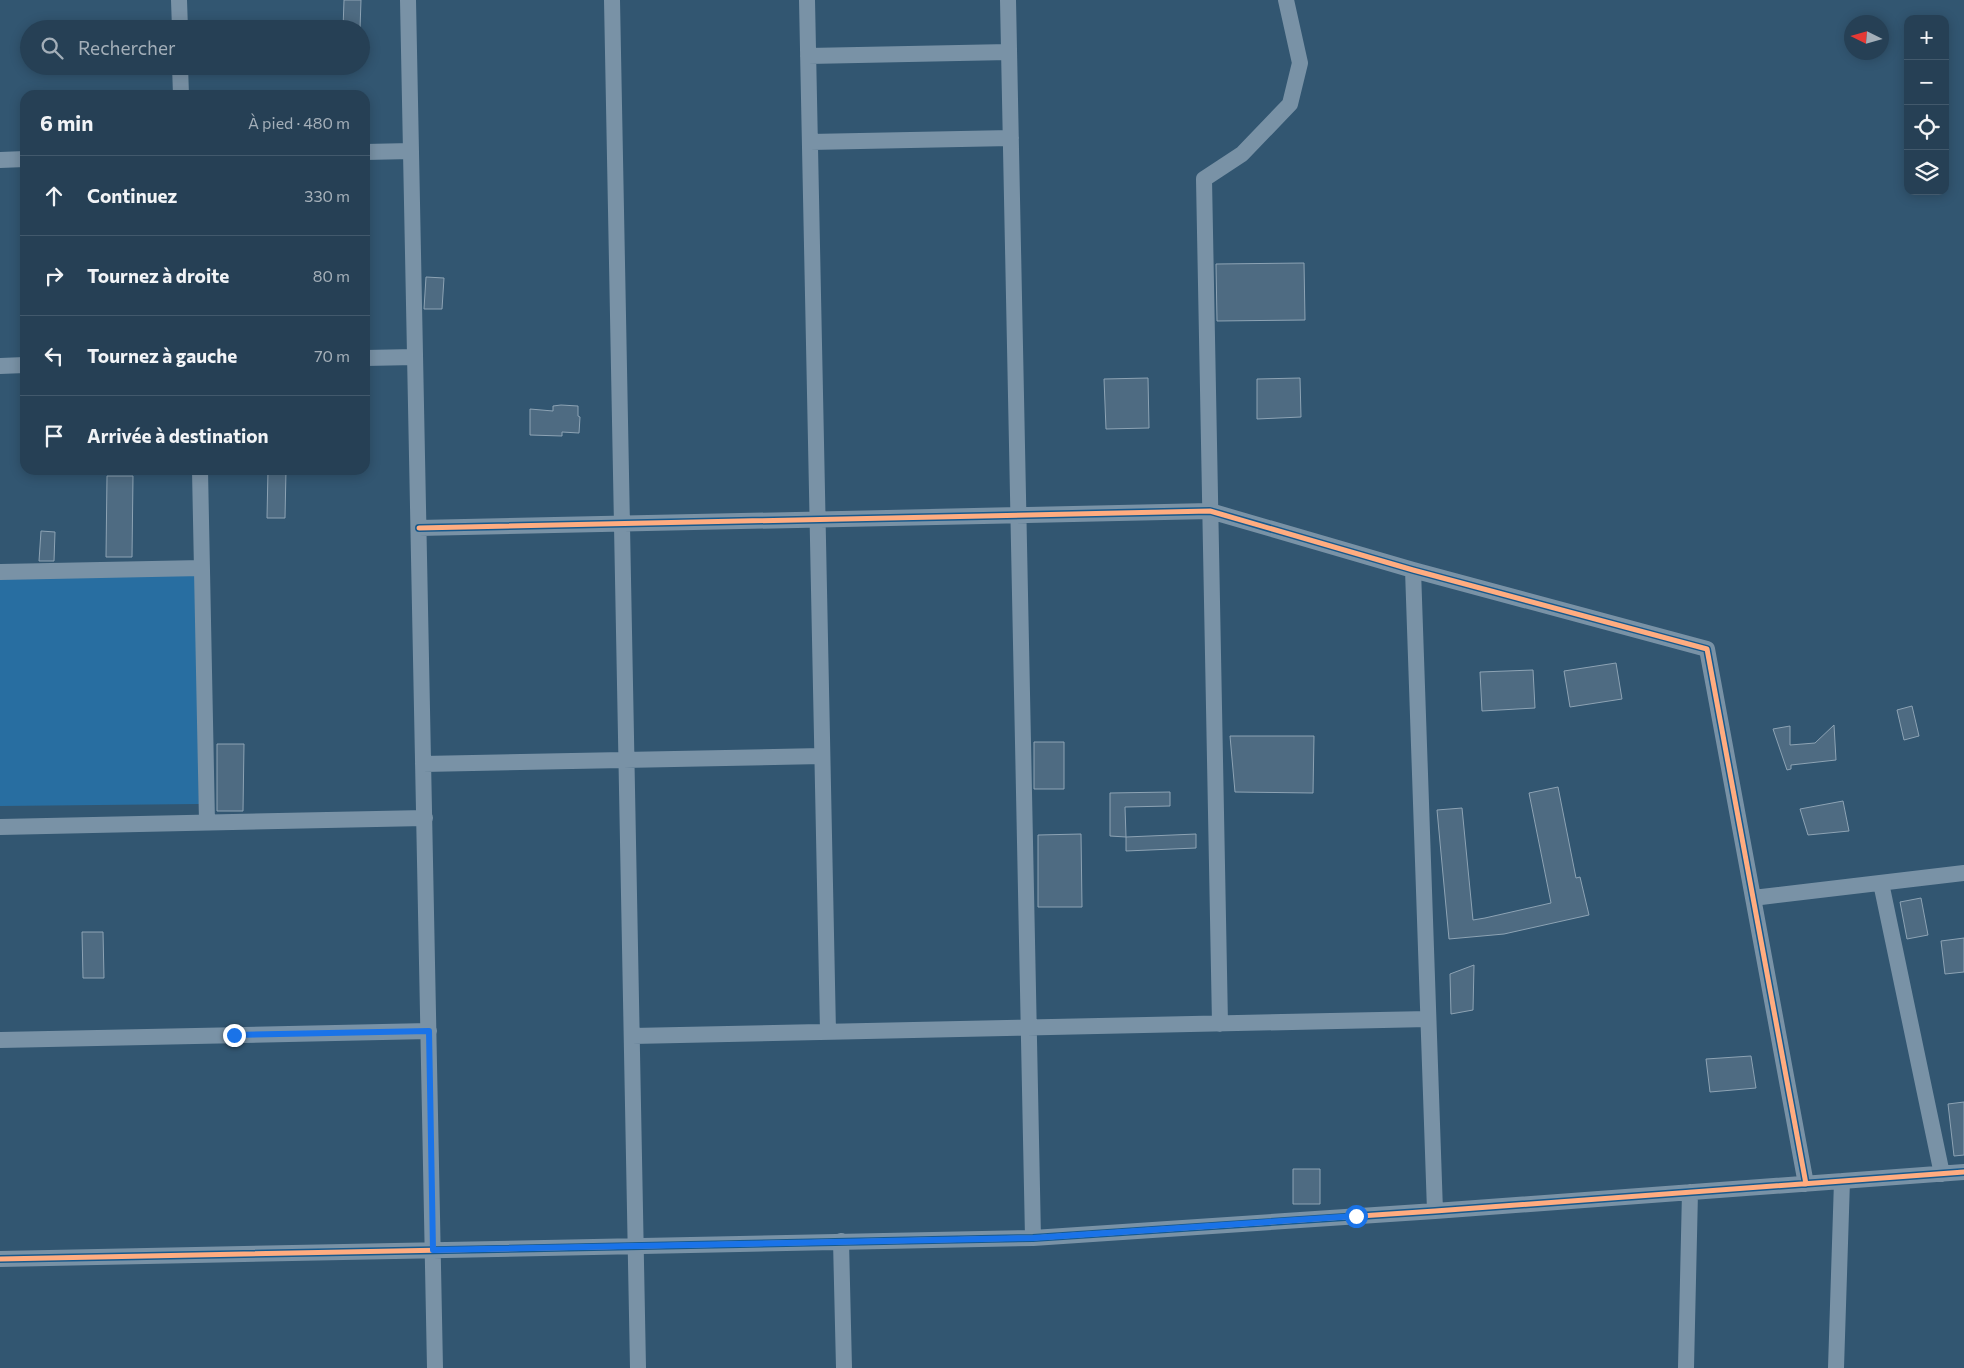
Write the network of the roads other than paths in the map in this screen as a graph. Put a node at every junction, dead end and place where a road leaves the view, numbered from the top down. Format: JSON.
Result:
{"nodes":[{"id":1,"x":179,"y":0,"type":"edge"},
{"id":2,"x":408,"y":0,"type":"edge"},
{"id":3,"x":612,"y":0,"type":"edge"},
{"id":4,"x":807,"y":0,"type":"edge"},
{"id":5,"x":1008,"y":0,"type":"edge"},
{"id":6,"x":1286,"y":0,"type":"edge"},
{"id":7,"x":180,"y":20,"type":"edge"},
{"id":8,"x":1009,"y":52,"type":"junction"},
{"id":9,"x":808,"y":56,"type":"junction"},
{"id":10,"x":180,"y":75,"type":"edge"},
{"id":11,"x":181,"y":90,"type":"edge"},
{"id":12,"x":1011,"y":138,"type":"junction"},
{"id":13,"x":810,"y":142,"type":"junction"},
{"id":14,"x":411,"y":151,"type":"junction"},
{"id":15,"x":370,"y":152,"type":"edge"},
{"id":16,"x":20,"y":159,"type":"edge"},
{"id":17,"x":0,"y":160,"type":"edge"},
{"id":18,"x":415,"y":357,"type":"junction"},
{"id":19,"x":370,"y":358,"type":"edge"},
{"id":20,"x":20,"y":365,"type":"edge"},
{"id":21,"x":0,"y":366,"type":"edge"},
{"id":22,"x":200,"y":475,"type":"edge"},
{"id":23,"x":1210,"y":511,"type":"junction"},
{"id":24,"x":1018,"y":515,"type":"junction"},
{"id":25,"x":818,"y":520,"type":"junction"},
{"id":26,"x":622,"y":524,"type":"junction"},
{"id":27,"x":419,"y":528,"type":"junction"},
{"id":28,"x":202,"y":568,"type":"junction"},
{"id":29,"x":1413,"y":570,"type":"junction"},
{"id":30,"x":0,"y":572,"type":"edge"},
{"id":31,"x":822,"y":756,"type":"junction"},
{"id":32,"x":626,"y":760,"type":"junction"},
{"id":33,"x":423,"y":764,"type":"junction"},
{"id":34,"x":424,"y":818,"type":"junction"},
{"id":35,"x":207,"y":822,"type":"junction"},
{"id":36,"x":0,"y":827,"type":"edge"},
{"id":37,"x":1964,"y":873,"type":"edge"},
{"id":38,"x":1881,"y":883,"type":"junction"},
{"id":39,"x":1753,"y":898,"type":"junction"},
{"id":40,"x":1428,"y":1019,"type":"junction"},
{"id":41,"x":1220,"y":1024,"type":"junction"},
{"id":42,"x":1028,"y":1028,"type":"junction"},
{"id":43,"x":429,"y":1031,"type":"junction"},
{"id":44,"x":828,"y":1032,"type":"junction"},
{"id":45,"x":632,"y":1036,"type":"junction"},
{"id":46,"x":0,"y":1040,"type":"edge"},
{"id":47,"x":1964,"y":1172,"type":"edge"},
{"id":48,"x":1942,"y":1174,"type":"junction"},
{"id":49,"x":1842,"y":1181,"type":"junction"},
{"id":50,"x":1806,"y":1184,"type":"junction"},
{"id":51,"x":1690,"y":1192,"type":"junction"},
{"id":52,"x":1435,"y":1211,"type":"junction"},
{"id":53,"x":1033,"y":1238,"type":"junction"},
{"id":54,"x":841,"y":1241,"type":"junction"},
{"id":55,"x":636,"y":1246,"type":"junction"},
{"id":56,"x":433,"y":1250,"type":"junction"},
{"id":57,"x":0,"y":1259,"type":"edge"},
{"id":58,"x":435,"y":1368,"type":"edge"},
{"id":59,"x":638,"y":1368,"type":"edge"},
{"id":60,"x":844,"y":1368,"type":"edge"},
{"id":61,"x":1686,"y":1368,"type":"edge"},
{"id":62,"x":1836,"y":1368,"type":"edge"}],
"edges":[{"from":1,"to":7,"type":"street"},
{"from":2,"to":14,"type":"street"},
{"from":3,"to":26,"type":"street"},
{"from":4,"to":9,"type":"street"},
{"from":5,"to":8,"type":"street"},
{"from":6,"to":23,"type":"street"},
{"from":8,"to":9,"type":"street"},
{"from":8,"to":12,"type":"street"},
{"from":9,"to":13,"type":"street"},
{"from":10,"to":11,"type":"street"},
{"from":12,"to":13,"type":"street"},
{"from":12,"to":24,"type":"street"},
{"from":13,"to":25,"type":"street"},
{"from":14,"to":15,"type":"street"},
{"from":14,"to":18,"type":"street"},
{"from":16,"to":17,"type":"street"},
{"from":18,"to":19,"type":"street"},
{"from":18,"to":27,"type":"street"},
{"from":20,"to":21,"type":"street"},
{"from":22,"to":28,"type":"street"},
{"from":23,"to":24,"type":"street"},
{"from":23,"to":29,"type":"street"},
{"from":23,"to":41,"type":"street"},
{"from":24,"to":25,"type":"street"},
{"from":24,"to":42,"type":"street"},
{"from":25,"to":26,"type":"street"},
{"from":25,"to":31,"type":"street"},
{"from":26,"to":27,"type":"street"},
{"from":26,"to":32,"type":"street"},
{"from":27,"to":33,"type":"street"},
{"from":28,"to":30,"type":"street"},
{"from":28,"to":35,"type":"street"},
{"from":29,"to":39,"type":"street"},
{"from":29,"to":40,"type":"street"},
{"from":31,"to":32,"type":"street"},
{"from":31,"to":44,"type":"street"},
{"from":32,"to":33,"type":"street"},
{"from":32,"to":45,"type":"street"},
{"from":33,"to":34,"type":"street"},
{"from":34,"to":35,"type":"street"},
{"from":34,"to":43,"type":"street"},
{"from":35,"to":36,"type":"street"},
{"from":37,"to":38,"type":"street"},
{"from":38,"to":39,"type":"street"},
{"from":38,"to":48,"type":"street"},
{"from":39,"to":50,"type":"street"},
{"from":40,"to":41,"type":"street"},
{"from":40,"to":52,"type":"street"},
{"from":41,"to":42,"type":"street"},
{"from":42,"to":44,"type":"street"},
{"from":42,"to":53,"type":"street"},
{"from":43,"to":46,"type":"street"},
{"from":43,"to":56,"type":"street"},
{"from":44,"to":45,"type":"street"},
{"from":45,"to":55,"type":"street"},
{"from":47,"to":48,"type":"street"},
{"from":48,"to":49,"type":"street"},
{"from":49,"to":50,"type":"street"},
{"from":49,"to":62,"type":"street"},
{"from":50,"to":51,"type":"street"},
{"from":51,"to":52,"type":"street"},
{"from":51,"to":61,"type":"street"},
{"from":52,"to":53,"type":"street"},
{"from":53,"to":54,"type":"street"},
{"from":54,"to":55,"type":"street"},
{"from":54,"to":60,"type":"street"},
{"from":55,"to":56,"type":"street"},
{"from":55,"to":59,"type":"street"},
{"from":56,"to":57,"type":"street"},
{"from":56,"to":58,"type":"street"}]}
